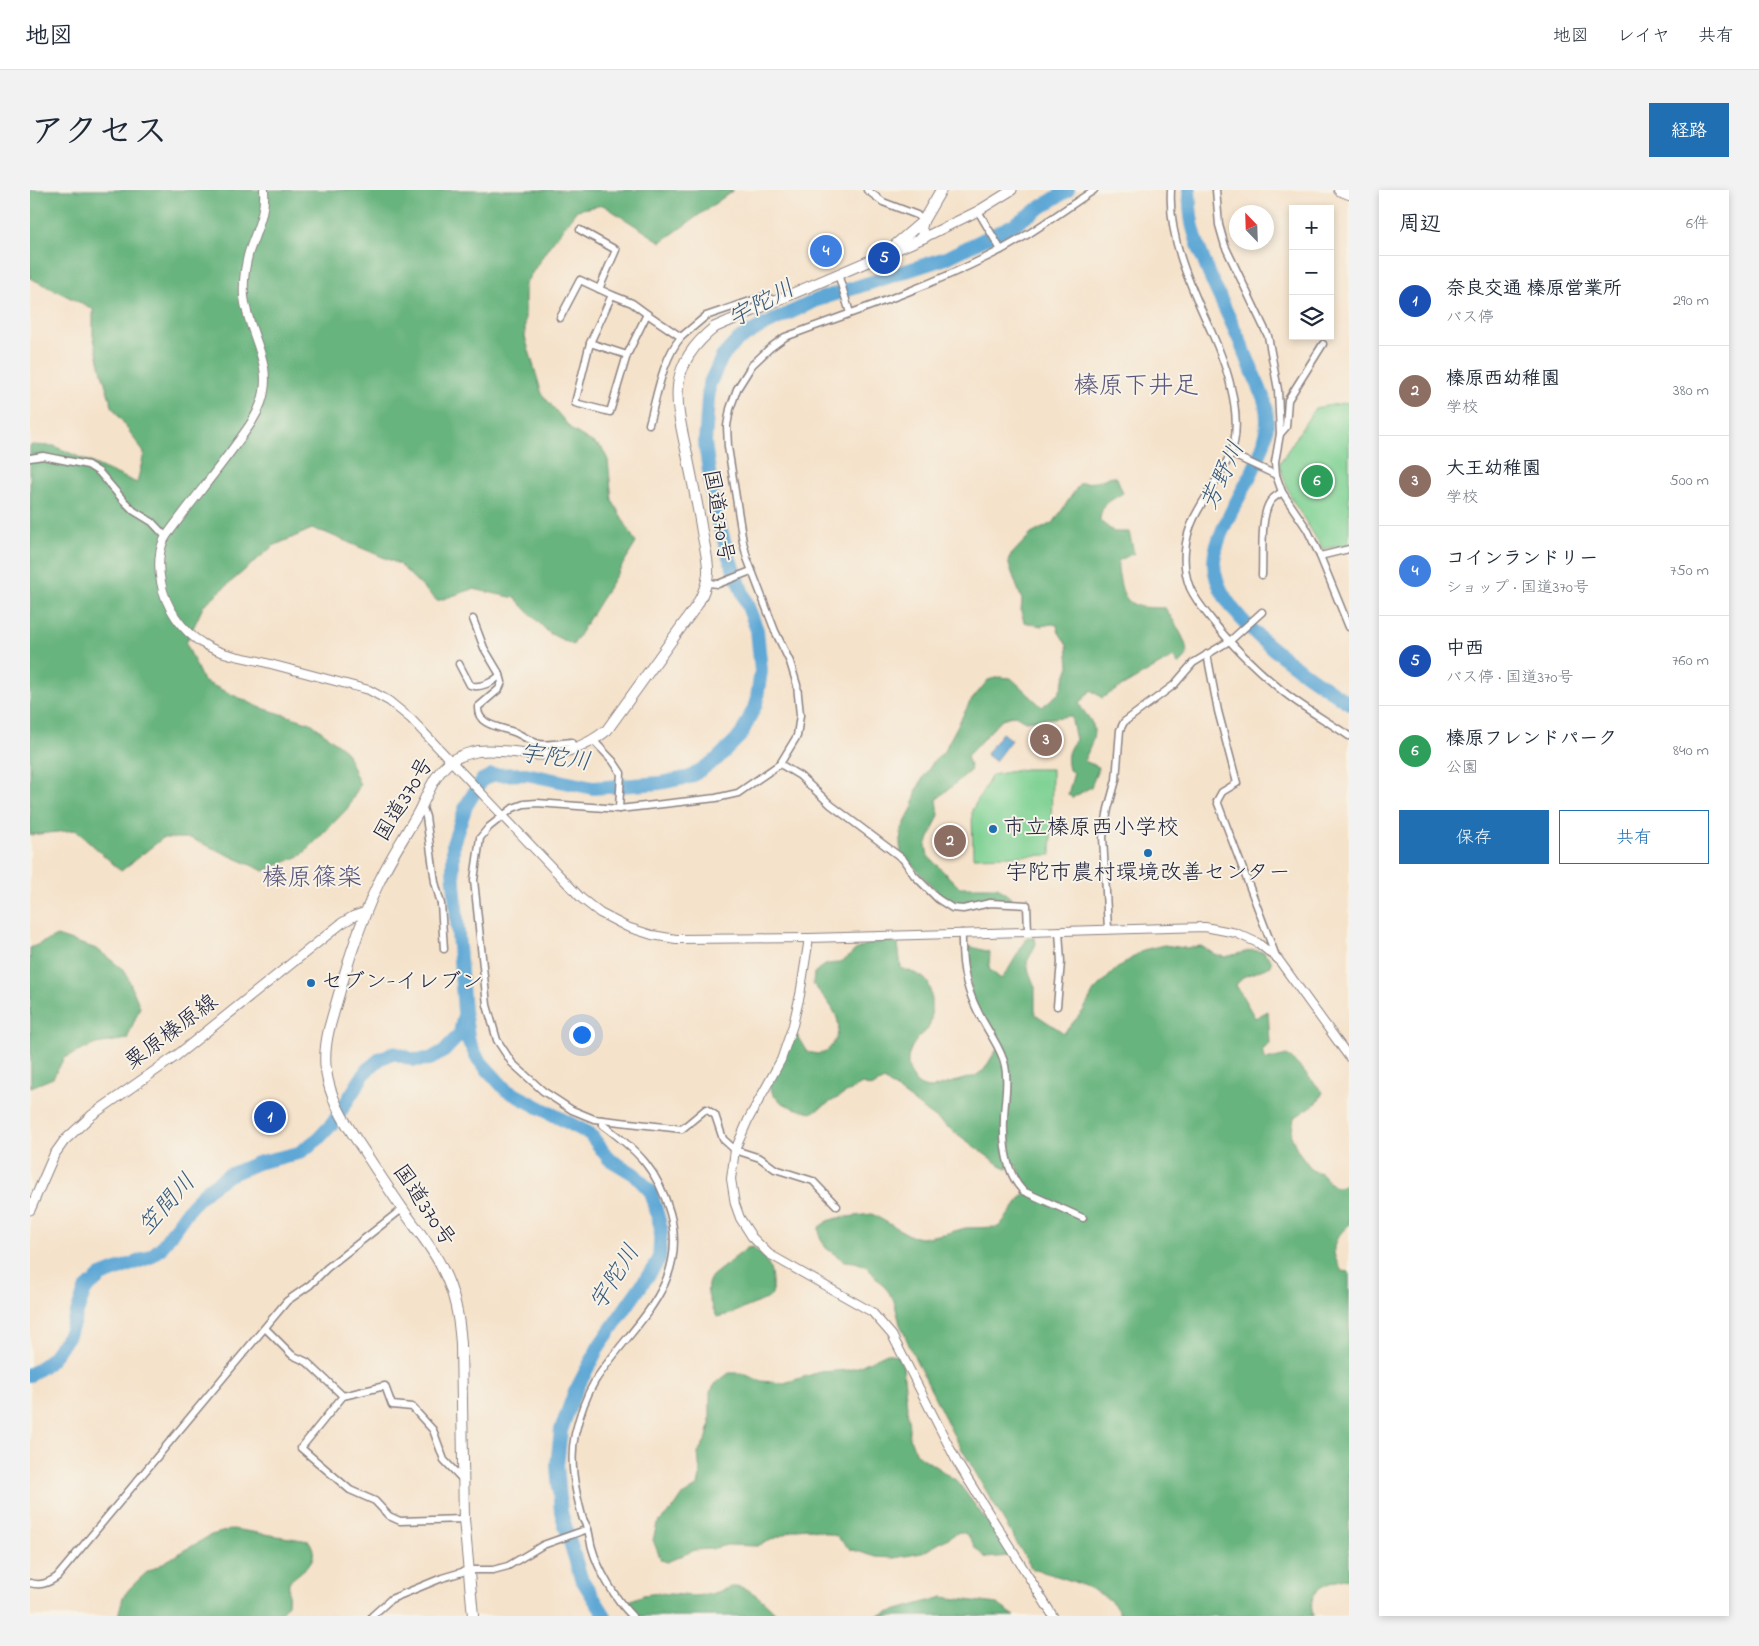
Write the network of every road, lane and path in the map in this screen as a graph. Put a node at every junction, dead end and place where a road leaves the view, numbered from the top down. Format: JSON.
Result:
{"nodes":[{"id":1,"x":264,"y":190,"type":"edge"},
{"id":2,"x":867,"y":190,"type":"edge"},
{"id":3,"x":941,"y":190,"type":"edge"},
{"id":4,"x":1012,"y":190,"type":"edge"},
{"id":5,"x":1094,"y":190,"type":"edge"},
{"id":6,"x":1172,"y":190,"type":"edge"},
{"id":7,"x":1216,"y":190,"type":"edge"},
{"id":8,"x":1339,"y":190,"type":"edge"},
{"id":9,"x":1349,"y":194,"type":"edge"},
{"id":10,"x":978,"y":211,"type":"junction"},
{"id":11,"x":923,"y":221,"type":"junction"},
{"id":12,"x":580,"y":230,"type":"dead end"},
{"id":13,"x":924,"y":237,"type":"junction"},
{"id":14,"x":1000,"y":249,"type":"junction"},
{"id":15,"x":879,"y":257,"type":"junction"},
{"id":16,"x":838,"y":276,"type":"junction"},
{"id":17,"x":599,"y":289,"type":"junction"},
{"id":18,"x":612,"y":295,"type":"junction"},
{"id":19,"x":775,"y":301,"type":"junction"},
{"id":20,"x":850,"y":311,"type":"junction"},
{"id":21,"x":647,"y":314,"type":"junction"},
{"id":22,"x":560,"y":318,"type":"dead end"},
{"id":23,"x":681,"y":337,"type":"junction"},
{"id":24,"x":590,"y":343,"type":"junction"},
{"id":25,"x":1323,"y":344,"type":"dead end"},
{"id":26,"x":627,"y":355,"type":"junction"},
{"id":27,"x":649,"y":424,"type":"dead end"},
{"id":28,"x":1280,"y":434,"type":"junction"},
{"id":29,"x":1234,"y":455,"type":"junction"},
{"id":30,"x":30,"y":458,"type":"edge"},
{"id":31,"x":1276,"y":474,"type":"junction"},
{"id":32,"x":1282,"y":492,"type":"junction"},
{"id":33,"x":166,"y":537,"type":"junction"},
{"id":34,"x":1349,"y":549,"type":"edge"},
{"id":35,"x":1320,"y":556,"type":"junction"},
{"id":36,"x":750,"y":571,"type":"junction"},
{"id":37,"x":1262,"y":575,"type":"dead end"},
{"id":38,"x":708,"y":583,"type":"junction"},
{"id":39,"x":1262,"y":612,"type":"dead end"},
{"id":40,"x":473,"y":619,"type":"dead end"},
{"id":41,"x":1349,"y":627,"type":"edge"},
{"id":42,"x":1230,"y":640,"type":"junction"},
{"id":43,"x":1207,"y":654,"type":"junction"},
{"id":44,"x":459,"y":664,"type":"dead end"},
{"id":45,"x":500,"y":675,"type":"junction"},
{"id":46,"x":1349,"y":736,"type":"edge"},
{"id":47,"x":594,"y":741,"type":"junction"},
{"id":48,"x":575,"y":749,"type":"junction"},
{"id":49,"x":450,"y":761,"type":"junction"},
{"id":50,"x":780,"y":764,"type":"junction"},
{"id":51,"x":422,"y":805,"type":"junction"},
{"id":52,"x":619,"y":806,"type":"junction"},
{"id":53,"x":501,"y":814,"type":"junction"},
{"id":54,"x":366,"y":912,"type":"junction"},
{"id":55,"x":1108,"y":929,"type":"junction"},
{"id":56,"x":1028,"y":931,"type":"junction"},
{"id":57,"x":1059,"y":931,"type":"junction"},
{"id":58,"x":962,"y":933,"type":"junction"},
{"id":59,"x":809,"y":938,"type":"junction"},
{"id":60,"x":444,"y":949,"type":"dead end"},
{"id":61,"x":1278,"y":959,"type":"junction"},
{"id":62,"x":1057,"y":1006,"type":"dead end"},
{"id":63,"x":1349,"y":1057,"type":"edge"},
{"id":64,"x":602,"y":1120,"type":"junction"},
{"id":65,"x":735,"y":1150,"type":"junction"},
{"id":66,"x":837,"y":1206,"type":"dead end"},
{"id":67,"x":402,"y":1209,"type":"junction"},
{"id":68,"x":30,"y":1210,"type":"edge"},
{"id":69,"x":1083,"y":1218,"type":"dead end"},
{"id":70,"x":265,"y":1328,"type":"junction"},
{"id":71,"x":343,"y":1396,"type":"junction"},
{"id":72,"x":464,"y":1482,"type":"junction"},
{"id":73,"x":464,"y":1518,"type":"junction"},
{"id":74,"x":587,"y":1530,"type":"junction"},
{"id":75,"x":469,"y":1570,"type":"junction"},
{"id":76,"x":30,"y":1583,"type":"edge"},
{"id":77,"x":372,"y":1616,"type":"edge"},
{"id":78,"x":473,"y":1616,"type":"edge"},
{"id":79,"x":632,"y":1616,"type":"edge"},
{"id":80,"x":1053,"y":1616,"type":"edge"}],
"edges":[{"from":1,"to":33,"type":"street"},
{"from":2,"to":11,"type":"street"},
{"from":3,"to":11,"type":"main road"},
{"from":4,"to":10,"type":"main road"},
{"from":5,"to":14,"type":"street"},
{"from":6,"to":29,"type":"street"},
{"from":7,"to":28,"type":"street"},
{"from":8,"to":9,"type":"main road"},
{"from":10,"to":13,"type":"main road"},
{"from":10,"to":14,"type":"street"},
{"from":11,"to":13,"type":"main road"},
{"from":11,"to":15,"type":"main road"},
{"from":12,"to":17,"type":"street"},
{"from":13,"to":15,"type":"main road","name":"国道370号"},
{"from":14,"to":20,"type":"street"},
{"from":15,"to":16,"type":"main road","name":"国道370号"},
{"from":16,"to":19,"type":"main road","name":"国道370号"},
{"from":16,"to":20,"type":"street"},
{"from":17,"to":18,"type":"street"},
{"from":17,"to":22,"type":"street"},
{"from":18,"to":21,"type":"street"},
{"from":18,"to":24,"type":"street"},
{"from":19,"to":23,"type":"street"},
{"from":19,"to":38,"type":"main road","name":"国道370号"},
{"from":20,"to":36,"type":"street"},
{"from":21,"to":23,"type":"street"},
{"from":21,"to":26,"type":"street"},
{"from":23,"to":27,"type":"street"},
{"from":24,"to":26,"type":"street"},
{"from":24,"to":26,"type":"street"},
{"from":25,"to":28,"type":"street"},
{"from":28,"to":31,"type":"street"},
{"from":29,"to":31,"type":"street"},
{"from":29,"to":42,"type":"street"},
{"from":30,"to":33,"type":"street"},
{"from":31,"to":32,"type":"street"},
{"from":32,"to":35,"type":"street"},
{"from":32,"to":37,"type":"street"},
{"from":33,"to":49,"type":"street"},
{"from":34,"to":35,"type":"street"},
{"from":35,"to":41,"type":"street"},
{"from":36,"to":38,"type":"street"},
{"from":36,"to":50,"type":"street"},
{"from":38,"to":47,"type":"main road","name":"国道370号"},
{"from":39,"to":42,"type":"street"},
{"from":40,"to":45,"type":"street"},
{"from":42,"to":43,"type":"street"},
{"from":42,"to":46,"type":"street"},
{"from":43,"to":55,"type":"street"},
{"from":43,"to":61,"type":"street"},
{"from":44,"to":45,"type":"street"},
{"from":45,"to":48,"type":"street"},
{"from":47,"to":48,"type":"main road","name":"国道370号"},
{"from":47,"to":52,"type":"street"},
{"from":48,"to":49,"type":"main road","name":"国道370号"},
{"from":49,"to":51,"type":"main road","name":"国道370号"},
{"from":49,"to":53,"type":"street"},
{"from":50,"to":52,"type":"street"},
{"from":50,"to":56,"type":"street"},
{"from":51,"to":54,"type":"main road","name":"国道370号"},
{"from":51,"to":60,"type":"street"},
{"from":52,"to":53,"type":"street"},
{"from":53,"to":59,"type":"street"},
{"from":53,"to":64,"type":"street"},
{"from":54,"to":67,"type":"main road","name":"国道370号"},
{"from":54,"to":68,"type":"main road","name":"粟原榛原線"},
{"from":55,"to":57,"type":"street"},
{"from":55,"to":61,"type":"street"},
{"from":56,"to":57,"type":"street"},
{"from":56,"to":58,"type":"street"},
{"from":57,"to":62,"type":"street"},
{"from":58,"to":59,"type":"street"},
{"from":58,"to":69,"type":"street"},
{"from":59,"to":65,"type":"street"},
{"from":61,"to":63,"type":"street"},
{"from":64,"to":65,"type":"street"},
{"from":64,"to":74,"type":"street"},
{"from":65,"to":66,"type":"street"},
{"from":65,"to":80,"type":"street"},
{"from":67,"to":70,"type":"street"},
{"from":67,"to":72,"type":"main road","name":"国道370号"},
{"from":70,"to":71,"type":"street"},
{"from":70,"to":76,"type":"street"},
{"from":71,"to":72,"type":"street"},
{"from":71,"to":73,"type":"street"},
{"from":72,"to":73,"type":"main road","name":"国道370号"},
{"from":73,"to":75,"type":"main road","name":"国道370号"},
{"from":74,"to":75,"type":"street"},
{"from":74,"to":79,"type":"street"},
{"from":75,"to":77,"type":"street"},
{"from":75,"to":78,"type":"main road","name":"国道370号"}]}
